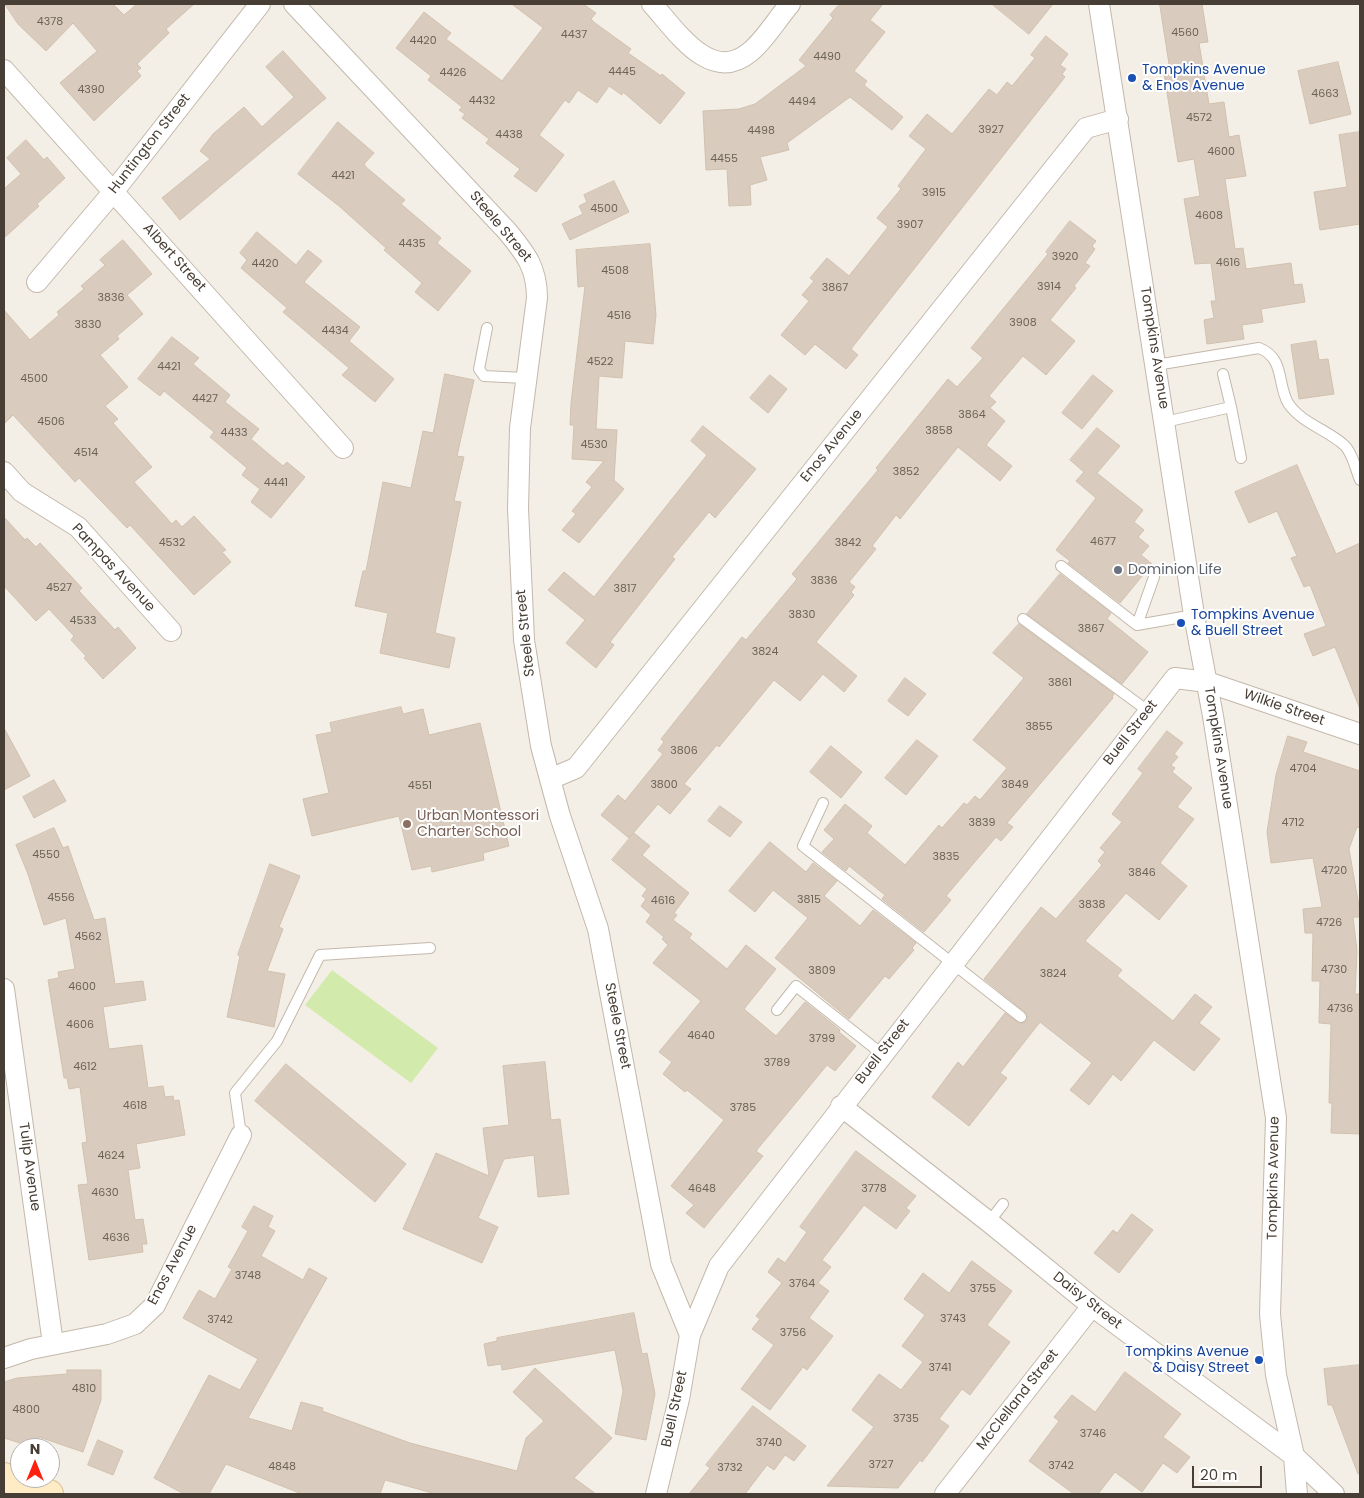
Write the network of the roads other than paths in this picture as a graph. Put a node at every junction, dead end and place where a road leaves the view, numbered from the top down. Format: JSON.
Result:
{"nodes":[{"id":1,"x":260,"y":4,"type":"edge"},
{"id":2,"x":294,"y":4,"type":"edge"},
{"id":3,"x":652,"y":4,"type":"edge"},
{"id":4,"x":790,"y":4,"type":"edge"},
{"id":5,"x":1100,"y":4,"type":"edge"},
{"id":6,"x":4,"y":70,"type":"edge"},
{"id":7,"x":1118,"y":119,"type":"junction"},
{"id":8,"x":114,"y":191,"type":"junction"},
{"id":9,"x":38,"y":282,"type":"dead end"},
{"id":10,"x":487,"y":328,"type":"dead end"},
{"id":11,"x":1156,"y":365,"type":"junction"},
{"id":12,"x":1224,"y":374,"type":"dead end"},
{"id":13,"x":526,"y":378,"type":"junction"},
{"id":14,"x":1231,"y":407,"type":"junction"},
{"id":15,"x":1165,"y":422,"type":"junction"},
{"id":16,"x":343,"y":448,"type":"dead end"},
{"id":17,"x":1241,"y":458,"type":"dead end"},
{"id":18,"x":4,"y":472,"type":"edge"},
{"id":19,"x":1360,"y":480,"type":"edge"},
{"id":20,"x":1061,"y":566,"type":"dead end"},
{"id":21,"x":1154,"y":577,"type":"dead end"},
{"id":22,"x":1194,"y":615,"type":"junction"},
{"id":23,"x":1023,"y":619,"type":"dead end"},
{"id":24,"x":1137,"y":625,"type":"junction"},
{"id":25,"x":171,"y":632,"type":"dead end"},
{"id":26,"x":1207,"y":682,"type":"junction"},
{"id":27,"x":1148,"y":711,"type":"junction"},
{"id":28,"x":1360,"y":734,"type":"edge"},
{"id":29,"x":550,"y":779,"type":"junction"},
{"id":30,"x":823,"y":803,"type":"dead end"},
{"id":31,"x":430,"y":948,"type":"dead end"},
{"id":32,"x":951,"y":964,"type":"junction"},
{"id":33,"x":4,"y":989,"type":"edge"},
{"id":34,"x":777,"y":1010,"type":"dead end"},
{"id":35,"x":1020,"y":1018,"type":"dead end"},
{"id":36,"x":882,"y":1054,"type":"junction"},
{"id":37,"x":841,"y":1106,"type":"junction"},
{"id":38,"x":241,"y":1135,"type":"joint"},
{"id":39,"x":1003,"y":1204,"type":"dead end"},
{"id":40,"x":990,"y":1222,"type":"junction"},
{"id":41,"x":1092,"y":1306,"type":"junction"},
{"id":42,"x":690,"y":1335,"type":"junction"},
{"id":43,"x":53,"y":1344,"type":"junction"},
{"id":44,"x":4,"y":1358,"type":"edge"},
{"id":45,"x":1294,"y":1456,"type":"junction"},
{"id":46,"x":4,"y":1477,"type":"edge"},
{"id":47,"x":49,"y":1494,"type":"edge"},
{"id":48,"x":656,"y":1494,"type":"edge"},
{"id":49,"x":945,"y":1494,"type":"edge"},
{"id":50,"x":1297,"y":1494,"type":"edge"},
{"id":51,"x":1334,"y":1494,"type":"edge"}],
"edges":[{"from":1,"to":8,"type":"street","name":"Huntington Street"},
{"from":2,"to":13,"type":"street","name":"Steele Street"},
{"from":3,"to":4,"type":"street"},
{"from":5,"to":7,"type":"street","name":"Tompkins Avenue"},
{"from":6,"to":8,"type":"street","name":"Albert Street"},
{"from":7,"to":11,"type":"street","name":"Tompkins Avenue"},
{"from":7,"to":29,"type":"street","name":"Enos Avenue"},
{"from":8,"to":9,"type":"street","name":"Huntington Street"},
{"from":8,"to":16,"type":"street","name":"Albert Street"},
{"from":10,"to":13,"type":"lane"},
{"from":11,"to":15,"type":"street","name":"Tompkins Avenue"},
{"from":11,"to":19,"type":"lane"},
{"from":12,"to":14,"type":"lane"},
{"from":13,"to":29,"type":"street","name":"Steele Street"},
{"from":14,"to":15,"type":"lane"},
{"from":14,"to":17,"type":"lane"},
{"from":15,"to":22,"type":"street","name":"Tompkins Avenue"},
{"from":18,"to":25,"type":"street","name":"Pampas Avenue"},
{"from":20,"to":24,"type":"lane"},
{"from":21,"to":24,"type":"lane"},
{"from":22,"to":24,"type":"lane"},
{"from":22,"to":26,"type":"street","name":"Tompkins Avenue"},
{"from":23,"to":27,"type":"lane"},
{"from":26,"to":27,"type":"street","name":"Buell Street"},
{"from":26,"to":28,"type":"street","name":"Wilkie Street"},
{"from":26,"to":45,"type":"street","name":"Tompkins Avenue"},
{"from":27,"to":32,"type":"street","name":"Buell Street"},
{"from":29,"to":42,"type":"street","name":"Steele Street"},
{"from":30,"to":32,"type":"lane"},
{"from":31,"to":38,"type":"lane"},
{"from":32,"to":35,"type":"lane"},
{"from":32,"to":36,"type":"street","name":"Buell Street"},
{"from":33,"to":43,"type":"street","name":"Tulip Avenue"},
{"from":34,"to":36,"type":"lane"},
{"from":36,"to":37,"type":"street","name":"Buell Street"},
{"from":37,"to":40,"type":"street","name":"Daisy Street"},
{"from":37,"to":42,"type":"street","name":"Buell Street"},
{"from":38,"to":43,"type":"street","name":"Enos Avenue"},
{"from":39,"to":40,"type":"lane"},
{"from":40,"to":41,"type":"street","name":"Daisy Street"},
{"from":41,"to":45,"type":"street","name":"Daisy Street"},
{"from":41,"to":49,"type":"street","name":"McClelland Street"},
{"from":42,"to":48,"type":"street","name":"Buell Street"},
{"from":43,"to":44,"type":"street","name":"Enos Avenue"},
{"from":45,"to":50,"type":"street","name":"Tompkins Avenue"},
{"from":45,"to":51,"type":"street","name":"Daisy Street"},
{"from":46,"to":47,"type":"main road"}]}
